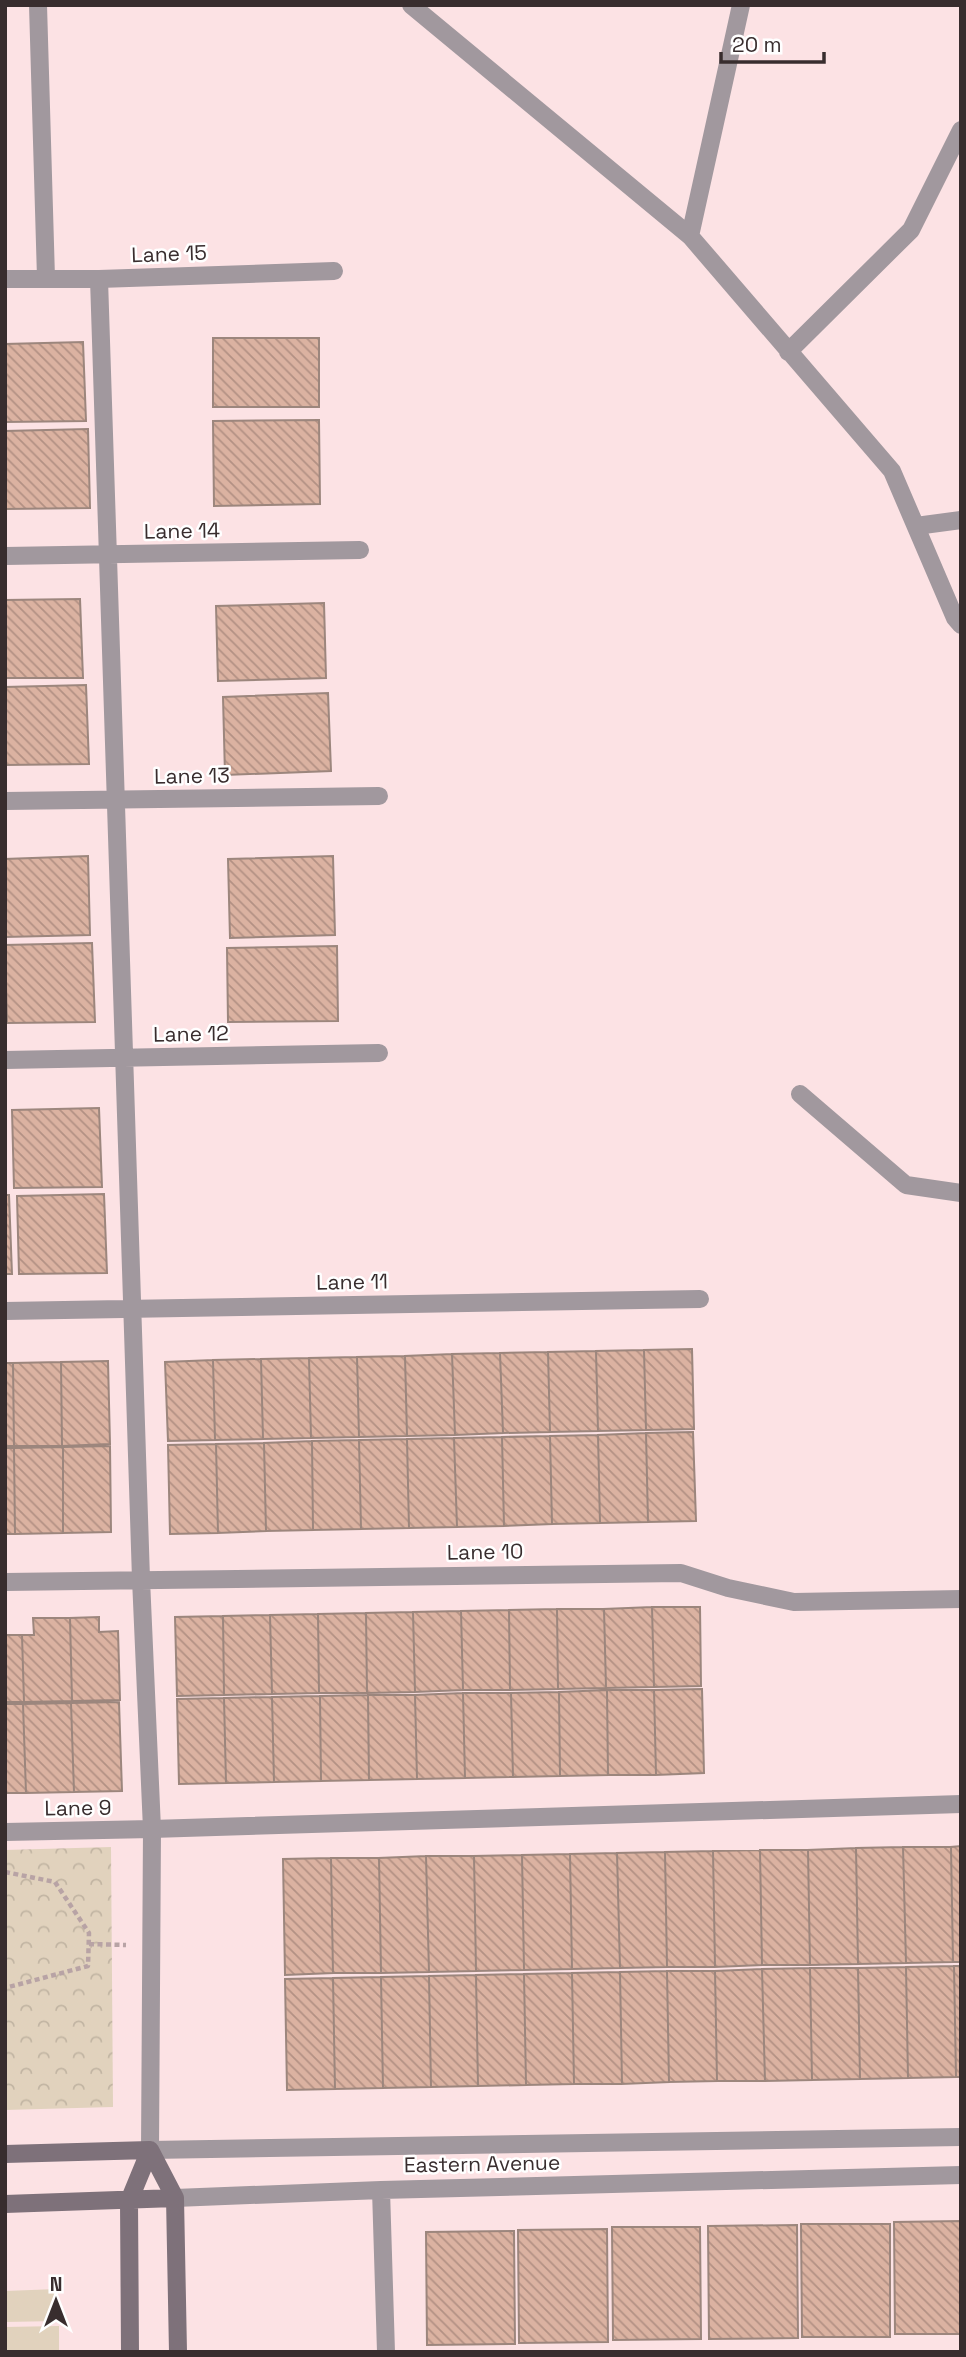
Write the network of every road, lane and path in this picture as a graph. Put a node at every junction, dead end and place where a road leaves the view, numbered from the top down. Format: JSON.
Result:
{"nodes":[{"id":1,"x":38,"y":5,"type":"edge"},
{"id":2,"x":411,"y":5,"type":"edge"},
{"id":3,"x":741,"y":5,"type":"edge"},
{"id":4,"x":961,"y":130,"type":"edge"},
{"id":5,"x":690,"y":236,"type":"junction"},
{"id":6,"x":334,"y":271,"type":"dead end"},
{"id":7,"x":47,"y":278,"type":"junction"},
{"id":8,"x":5,"y":279,"type":"edge"},
{"id":9,"x":99,"y":279,"type":"junction"},
{"id":10,"x":788,"y":352,"type":"junction"},
{"id":11,"x":961,"y":520,"type":"edge"},
{"id":12,"x":916,"y":526,"type":"junction"},
{"id":13,"x":360,"y":550,"type":"dead end"},
{"id":14,"x":109,"y":555,"type":"junction"},
{"id":15,"x":5,"y":556,"type":"edge"},
{"id":16,"x":961,"y":625,"type":"edge"},
{"id":17,"x":379,"y":796,"type":"dead end"},
{"id":18,"x":117,"y":799,"type":"junction"},
{"id":19,"x":5,"y":801,"type":"edge"},
{"id":20,"x":379,"y":1053,"type":"dead end"},
{"id":21,"x":126,"y":1059,"type":"junction"},
{"id":22,"x":5,"y":1060,"type":"edge"},
{"id":23,"x":800,"y":1094,"type":"dead end"},
{"id":24,"x":961,"y":1194,"type":"edge"},
{"id":25,"x":700,"y":1298,"type":"dead end"},
{"id":26,"x":134,"y":1308,"type":"junction"},
{"id":27,"x":5,"y":1311,"type":"edge"},
{"id":28,"x":141,"y":1579,"type":"junction"},
{"id":29,"x":5,"y":1582,"type":"edge"},
{"id":30,"x":961,"y":1599,"type":"edge"},
{"id":31,"x":961,"y":1804,"type":"edge"},
{"id":32,"x":152,"y":1829,"type":"junction"},
{"id":33,"x":5,"y":1832,"type":"edge"},
{"id":34,"x":5,"y":1872,"type":"edge"},
{"id":35,"x":89,"y":1944,"type":"junction"},
{"id":36,"x":152,"y":1946,"type":"junction"},
{"id":37,"x":5,"y":1988,"type":"edge"},
{"id":38,"x":961,"y":2137,"type":"edge"},
{"id":39,"x":150,"y":2150,"type":"junction"},
{"id":40,"x":5,"y":2154,"type":"edge"},
{"id":41,"x":961,"y":2175,"type":"edge"},
{"id":42,"x":381,"y":2190,"type":"junction"},
{"id":43,"x":175,"y":2198,"type":"junction"},
{"id":44,"x":129,"y":2201,"type":"junction"},
{"id":45,"x":5,"y":2204,"type":"edge"},
{"id":46,"x":130,"y":2352,"type":"edge"},
{"id":47,"x":178,"y":2352,"type":"edge"},
{"id":48,"x":386,"y":2352,"type":"edge"}],
"edges":[{"from":1,"to":7,"type":"street"},
{"from":2,"to":5,"type":"street"},
{"from":3,"to":5,"type":"street"},
{"from":4,"to":10,"type":"street"},
{"from":5,"to":10,"type":"street"},
{"from":6,"to":9,"type":"street","name":"Lane 15"},
{"from":7,"to":8,"type":"street","name":"Lane 15"},
{"from":7,"to":9,"type":"street","name":"Lane 15"},
{"from":9,"to":14,"type":"street"},
{"from":10,"to":12,"type":"street"},
{"from":11,"to":12,"type":"street"},
{"from":12,"to":16,"type":"street"},
{"from":13,"to":14,"type":"street","name":"Lane 14"},
{"from":14,"to":15,"type":"street","name":"Lane 14"},
{"from":14,"to":18,"type":"street"},
{"from":17,"to":18,"type":"street","name":"Lane 13"},
{"from":18,"to":19,"type":"street","name":"Lane 13"},
{"from":18,"to":21,"type":"street"},
{"from":20,"to":21,"type":"street","name":"Lane 12"},
{"from":21,"to":22,"type":"street","name":"Lane 12"},
{"from":21,"to":26,"type":"street"},
{"from":23,"to":24,"type":"street"},
{"from":25,"to":26,"type":"street","name":"Lane 11"},
{"from":26,"to":27,"type":"street","name":"Lane 11"},
{"from":26,"to":28,"type":"street"},
{"from":28,"to":29,"type":"street","name":"Lane 10"},
{"from":28,"to":30,"type":"street","name":"Lane 10"},
{"from":28,"to":32,"type":"street"},
{"from":31,"to":32,"type":"street","name":"Lane 9"},
{"from":32,"to":33,"type":"street","name":"Lane 9"},
{"from":32,"to":36,"type":"street"},
{"from":34,"to":35,"type":"path"},
{"from":35,"to":36,"type":"path"},
{"from":35,"to":37,"type":"path"},
{"from":36,"to":39,"type":"street"},
{"from":38,"to":39,"type":"street","name":"Eastern Avenue"},
{"from":39,"to":40,"type":"main road","name":"Eastern Avenue"},
{"from":39,"to":43,"type":"main road"},
{"from":39,"to":44,"type":"main road"},
{"from":41,"to":42,"type":"street","name":"Eastern Avenue"},
{"from":42,"to":43,"type":"street","name":"Eastern Avenue"},
{"from":42,"to":48,"type":"street"},
{"from":43,"to":44,"type":"main road","name":"Eastern Avenue"},
{"from":43,"to":47,"type":"main road"},
{"from":44,"to":45,"type":"main road","name":"Eastern Avenue"},
{"from":44,"to":46,"type":"main road"}]}
